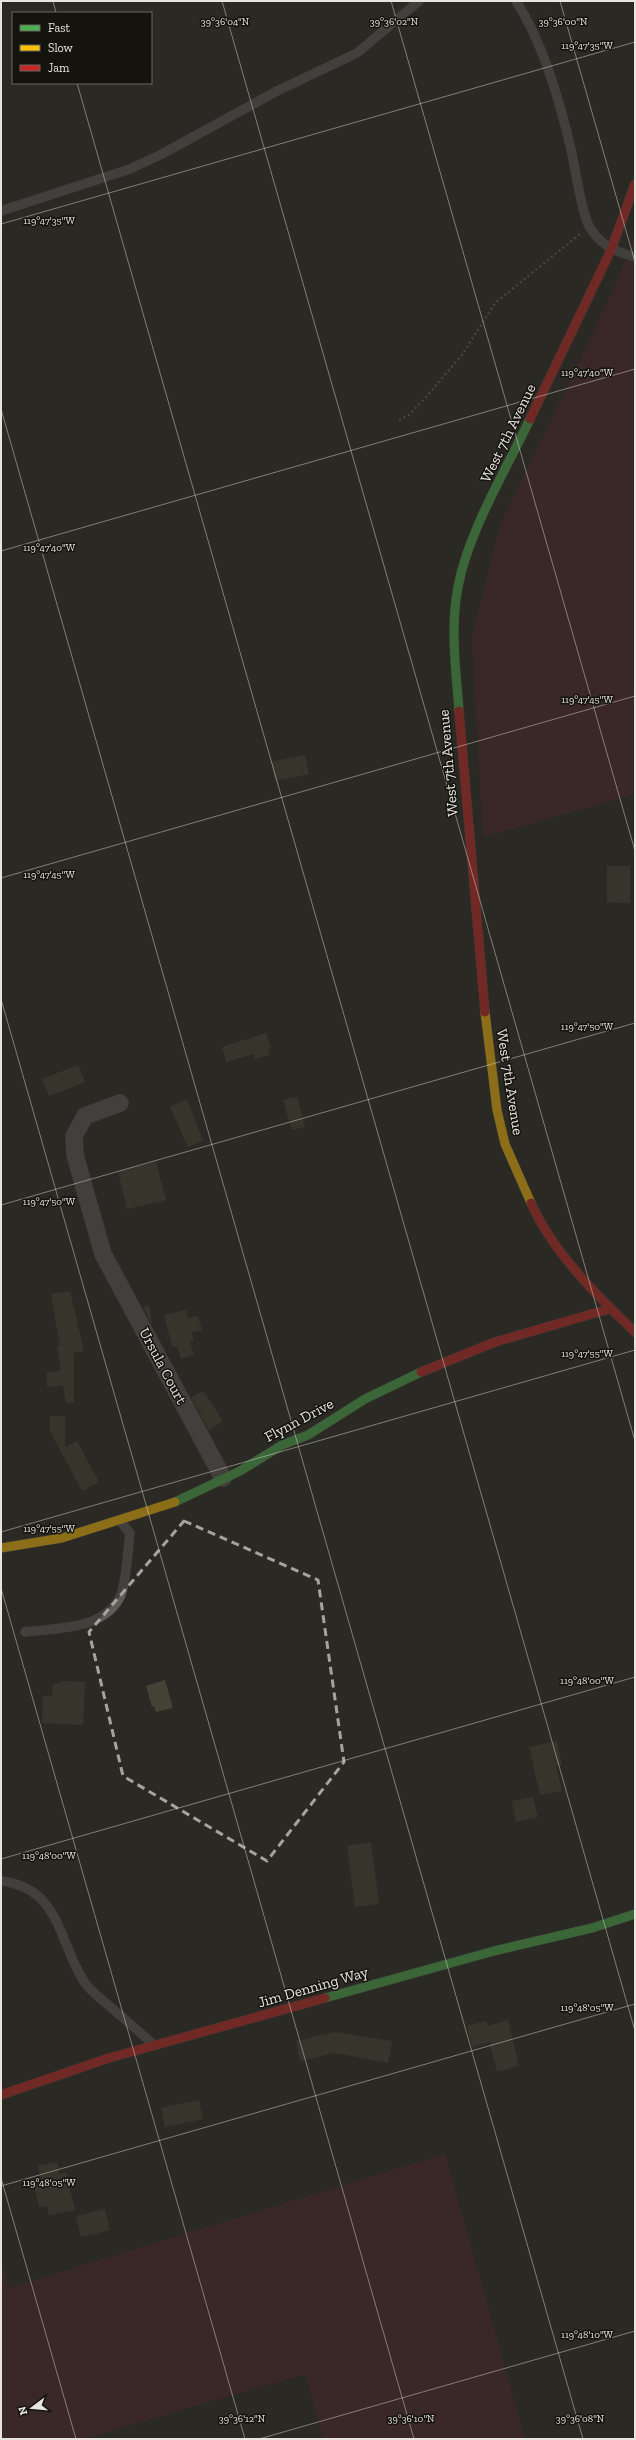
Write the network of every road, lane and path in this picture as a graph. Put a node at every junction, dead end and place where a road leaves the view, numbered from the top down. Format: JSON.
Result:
{"nodes":[{"id":1,"x":419,"y":1,"type":"edge"},
{"id":2,"x":516,"y":1,"type":"edge"},
{"id":3,"x":635,"y":184,"type":"edge"},
{"id":4,"x":1,"y":211,"type":"edge"},
{"id":5,"x":589,"y":225,"type":"junction"},
{"id":6,"x":611,"y":250,"type":"junction"},
{"id":7,"x":635,"y":257,"type":"edge"},
{"id":8,"x":399,"y":420,"type":"dead end"},
{"id":9,"x":120,"y":1103,"type":"dead end"},
{"id":10,"x":609,"y":1309,"type":"junction"},
{"id":11,"x":635,"y":1332,"type":"edge"},
{"id":12,"x":223,"y":1478,"type":"junction"},
{"id":13,"x":120,"y":1521,"type":"junction"},
{"id":14,"x":1,"y":1548,"type":"edge"},
{"id":15,"x":25,"y":1632,"type":"dead end"},
{"id":16,"x":1,"y":1881,"type":"edge"},
{"id":17,"x":635,"y":1914,"type":"edge"},
{"id":18,"x":154,"y":2045,"type":"junction"},
{"id":19,"x":1,"y":2095,"type":"edge"}],
"edges":[{"from":1,"to":4,"type":"lane"},
{"from":2,"to":5,"type":"lane"},
{"from":3,"to":6,"type":"street","name":"West 7th Avenue"},
{"from":5,"to":6,"type":"lane"},
{"from":5,"to":8,"type":"path"},
{"from":6,"to":7,"type":"lane"},
{"from":6,"to":10,"type":"street","name":"West 7th Avenue"},
{"from":9,"to":12,"type":"street","name":"Ursula Court"},
{"from":10,"to":11,"type":"street","name":"West 7th Avenue"},
{"from":10,"to":12,"type":"street","name":"Flynn Drive"},
{"from":12,"to":13,"type":"street","name":"Flynn Drive"},
{"from":13,"to":14,"type":"street","name":"Flynn Drive"},
{"from":13,"to":15,"type":"lane"},
{"from":16,"to":18,"type":"lane"},
{"from":17,"to":18,"type":"street","name":"Jim Denning Way"},
{"from":18,"to":19,"type":"street","name":"Jim Denning Way"}]}
